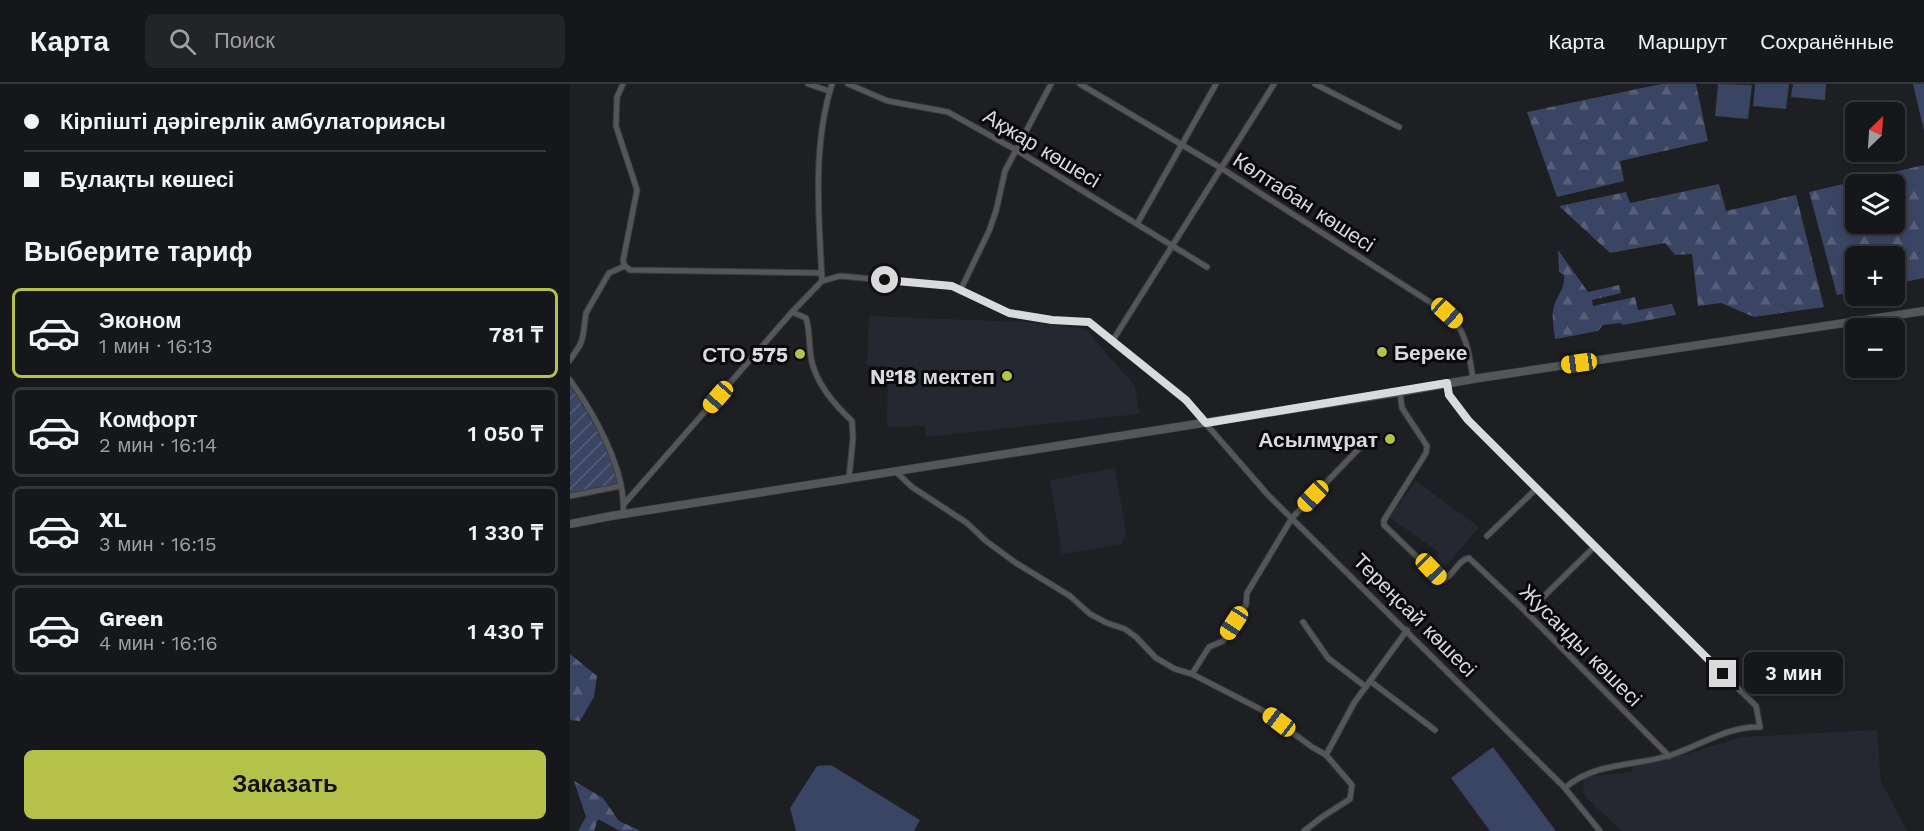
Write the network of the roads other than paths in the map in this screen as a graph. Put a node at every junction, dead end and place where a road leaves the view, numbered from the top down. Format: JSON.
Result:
{"nodes":[{"id":1,"x":623,"y":84,"type":"edge"},
{"id":2,"x":808,"y":84,"type":"edge"},
{"id":3,"x":832,"y":84,"type":"edge"},
{"id":4,"x":848,"y":84,"type":"edge"},
{"id":5,"x":1051,"y":84,"type":"edge"},
{"id":6,"x":1080,"y":84,"type":"edge"},
{"id":7,"x":1215,"y":84,"type":"edge"},
{"id":8,"x":1274,"y":84,"type":"edge"},
{"id":9,"x":1315,"y":84,"type":"edge"},
{"id":10,"x":829,"y":92,"type":"junction"},
{"id":11,"x":1399,"y":127,"type":"dead end"},
{"id":12,"x":1181,"y":145,"type":"junction"},
{"id":13,"x":1016,"y":150,"type":"junction"},
{"id":14,"x":1221,"y":168,"type":"junction"},
{"id":15,"x":1137,"y":224,"type":"junction"},
{"id":16,"x":1173,"y":245,"type":"junction"},
{"id":17,"x":625,"y":266,"type":"junction"},
{"id":18,"x":1207,"y":267,"type":"dead end"},
{"id":19,"x":822,"y":273,"type":"junction"},
{"id":20,"x":822,"y":281,"type":"junction"},
{"id":21,"x":960,"y":291,"type":"junction"},
{"id":22,"x":1924,"y":311,"type":"edge"},
{"id":23,"x":792,"y":312,"type":"junction"},
{"id":24,"x":1113,"y":340,"type":"junction"},
{"id":25,"x":570,"y":360,"type":"edge"},
{"id":26,"x":1473,"y":379,"type":"junction"},
{"id":27,"x":570,"y":380,"type":"edge"},
{"id":28,"x":1447,"y":383,"type":"junction"},
{"id":29,"x":1400,"y":392,"type":"junction"},
{"id":30,"x":1206,"y":423,"type":"junction"},
{"id":31,"x":1371,"y":436,"type":"dead end"},
{"id":32,"x":895,"y":471,"type":"junction"},
{"id":33,"x":849,"y":478,"type":"junction"},
{"id":34,"x":620,"y":486,"type":"junction"},
{"id":35,"x":1536,"y":489,"type":"junction"},
{"id":36,"x":570,"y":496,"type":"edge"},
{"id":37,"x":624,"y":504,"type":"junction"},
{"id":38,"x":623,"y":514,"type":"junction"},
{"id":39,"x":1292,"y":518,"type":"junction"},
{"id":40,"x":570,"y":524,"type":"edge"},
{"id":41,"x":1487,"y":536,"type":"dead end"},
{"id":42,"x":1594,"y":547,"type":"junction"},
{"id":43,"x":1527,"y":613,"type":"junction"},
{"id":44,"x":1303,"y":622,"type":"dead end"},
{"id":45,"x":1407,"y":630,"type":"junction"},
{"id":46,"x":1192,"y":674,"type":"junction"},
{"id":47,"x":1368,"y":684,"type":"junction"},
{"id":48,"x":1435,"y":730,"type":"dead end"},
{"id":49,"x":1326,"y":755,"type":"junction"},
{"id":50,"x":1669,"y":756,"type":"junction"},
{"id":51,"x":1565,"y":788,"type":"junction"},
{"id":52,"x":1304,"y":831,"type":"edge"},
{"id":53,"x":1600,"y":831,"type":"edge"}],
"edges":[{"from":1,"to":17,"type":"street"},
{"from":2,"to":10,"type":"street"},
{"from":3,"to":10,"type":"street"},
{"from":4,"to":13,"type":"street","name":"Ақжар көшесі"},
{"from":5,"to":13,"type":"street"},
{"from":6,"to":12,"type":"street","name":"Көлтабан көшесі"},
{"from":7,"to":12,"type":"street"},
{"from":8,"to":14,"type":"street"},
{"from":9,"to":11,"type":"street"},
{"from":10,"to":19,"type":"street"},
{"from":12,"to":14,"type":"street","name":"Көлтабан көшесі"},
{"from":12,"to":15,"type":"street"},
{"from":13,"to":15,"type":"street","name":"Ақжар көшесі"},
{"from":13,"to":21,"type":"street"},
{"from":14,"to":16,"type":"street"},
{"from":14,"to":26,"type":"street","name":"Көлтабан көшесі"},
{"from":15,"to":16,"type":"street","name":"Ақжар көшесі"},
{"from":16,"to":18,"type":"street","name":"Ақжар көшесі"},
{"from":16,"to":24,"type":"street"},
{"from":17,"to":19,"type":"street"},
{"from":17,"to":25,"type":"street"},
{"from":19,"to":20,"type":"street"},
{"from":20,"to":21,"type":"street","name":"Тереңсай көшесі"},
{"from":20,"to":23,"type":"street"},
{"from":21,"to":24,"type":"street","name":"Тереңсай көшесі"},
{"from":22,"to":26,"type":"main road"},
{"from":23,"to":33,"type":"street"},
{"from":23,"to":37,"type":"street"},
{"from":24,"to":30,"type":"street","name":"Тереңсай көшесі"},
{"from":26,"to":28,"type":"main road"},
{"from":27,"to":34,"type":"street"},
{"from":28,"to":29,"type":"main road"},
{"from":28,"to":35,"type":"street"},
{"from":29,"to":30,"type":"main road"},
{"from":29,"to":43,"type":"street","name":"Жусанды көшесі"},
{"from":30,"to":32,"type":"main road"},
{"from":30,"to":39,"type":"street","name":"Тереңсай көшесі"},
{"from":31,"to":39,"type":"street"},
{"from":32,"to":33,"type":"main road"},
{"from":32,"to":46,"type":"street"},
{"from":33,"to":38,"type":"main road"},
{"from":34,"to":36,"type":"street"},
{"from":34,"to":37,"type":"street"},
{"from":35,"to":41,"type":"street"},
{"from":35,"to":42,"type":"street"},
{"from":37,"to":38,"type":"street"},
{"from":38,"to":40,"type":"main road"},
{"from":39,"to":45,"type":"street","name":"Тереңсай көшесі"},
{"from":39,"to":46,"type":"street"},
{"from":42,"to":43,"type":"street"},
{"from":42,"to":50,"type":"street"},
{"from":43,"to":50,"type":"street","name":"Жусанды көшесі"},
{"from":44,"to":47,"type":"street"},
{"from":45,"to":47,"type":"street"},
{"from":45,"to":51,"type":"street","name":"Тереңсай көшесі"},
{"from":46,"to":49,"type":"street"},
{"from":47,"to":48,"type":"street"},
{"from":47,"to":49,"type":"street"},
{"from":49,"to":52,"type":"street"},
{"from":50,"to":51,"type":"street"},
{"from":51,"to":53,"type":"street","name":"Тереңсай көшесі"}]}
